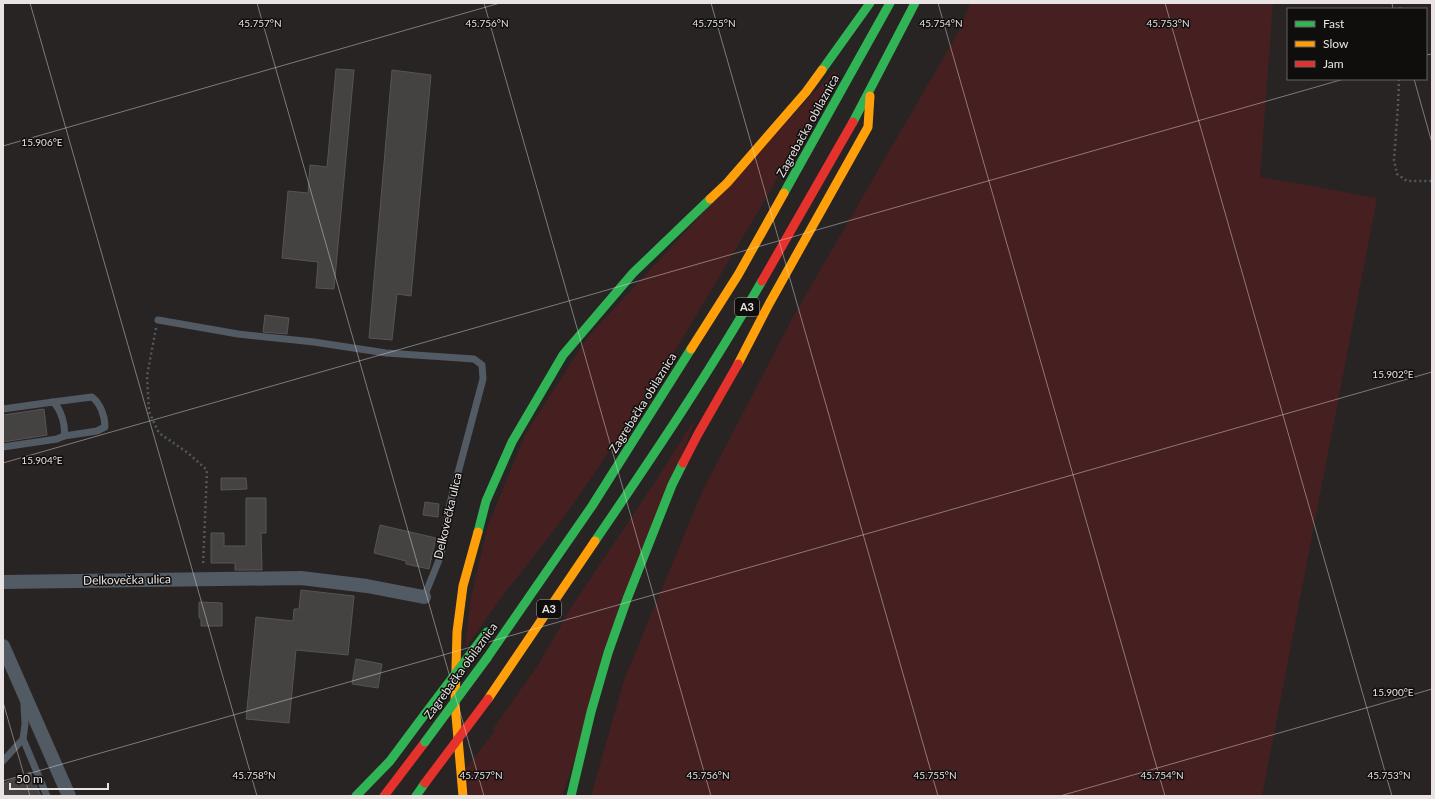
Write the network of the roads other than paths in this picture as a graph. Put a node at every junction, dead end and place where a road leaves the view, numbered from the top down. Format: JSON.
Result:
{"nodes":[{"id":1,"x":870,"y":3,"type":"edge"},
{"id":2,"x":890,"y":3,"type":"edge"},
{"id":3,"x":915,"y":3,"type":"edge"},
{"id":4,"x":871,"y":88,"type":"junction"},
{"id":5,"x":158,"y":320,"type":"road end"},
{"id":6,"x":53,"y":402,"type":"junction"},
{"id":7,"x":3,"y":409,"type":"edge"},
{"id":8,"x":64,"y":436,"type":"junction"},
{"id":9,"x":3,"y":447,"type":"edge"},
{"id":10,"x":3,"y":582,"type":"edge"},
{"id":11,"x":424,"y":597,"type":"joint"},
{"id":12,"x":519,"y":610,"type":"junction"},
{"id":13,"x":3,"y":646,"type":"edge"},
{"id":14,"x":23,"y":692,"type":"junction"},
{"id":15,"x":23,"y":739,"type":"junction"},
{"id":16,"x":3,"y":761,"type":"edge"},
{"id":17,"x":425,"y":783,"type":"junction"},
{"id":18,"x":47,"y":796,"type":"edge"},
{"id":19,"x":69,"y":796,"type":"edge"},
{"id":20,"x":356,"y":796,"type":"edge"},
{"id":21,"x":384,"y":796,"type":"edge"},
{"id":22,"x":416,"y":796,"type":"edge"},
{"id":23,"x":423,"y":796,"type":"edge"},
{"id":24,"x":463,"y":796,"type":"edge"},
{"id":25,"x":570,"y":796,"type":"edge"}],
"edges":[{"from":1,"to":24,"type":"highway"},
{"from":2,"to":12,"type":"highway","name":"Zagrebačka obilaznica","number":"A3"},
{"from":3,"to":4,"type":"highway","number":"A3"},
{"from":4,"to":17,"type":"highway","number":"A3","bridge":true},
{"from":4,"to":25,"type":"highway"},
{"from":5,"to":11,"type":"lane","name":"Delkovečka ulica"},
{"from":6,"to":7,"type":"lane"},
{"from":6,"to":8,"type":"lane"},
{"from":6,"to":8,"type":"lane"},
{"from":8,"to":9,"type":"lane"},
{"from":10,"to":11,"type":"street","name":"Delkovečka ulica"},
{"from":12,"to":20,"type":"highway","bridge":true},
{"from":12,"to":21,"type":"highway","name":"Zagrebačka obilaznica","number":"A3","bridge":true},
{"from":13,"to":14,"type":"street"},
{"from":14,"to":15,"type":"lane"},
{"from":14,"to":19,"type":"street"},
{"from":15,"to":16,"type":"lane"},
{"from":15,"to":18,"type":"lane"},
{"from":17,"to":22,"type":"highway","number":"A3"},
{"from":17,"to":23,"type":"highway"}]}
